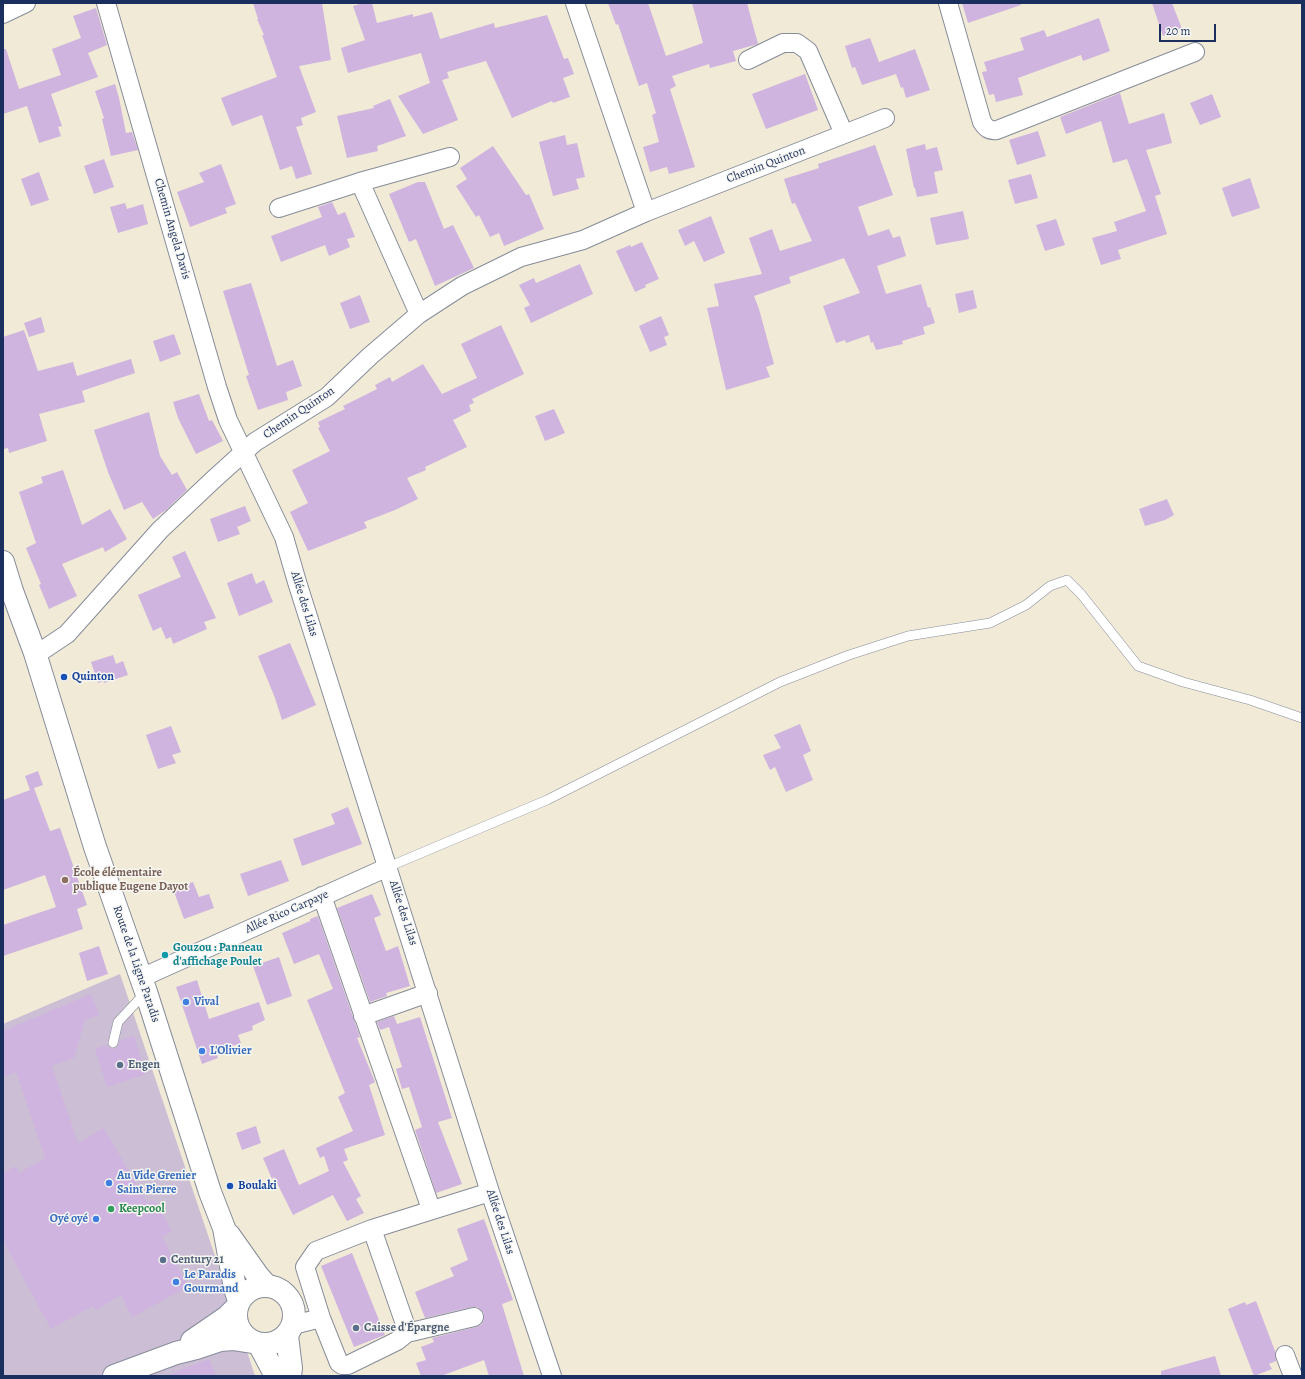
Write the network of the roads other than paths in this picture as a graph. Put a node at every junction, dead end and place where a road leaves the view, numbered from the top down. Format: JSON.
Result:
{"nodes":[{"id":1,"x":26,"y":3,"type":"edge"},
{"id":2,"x":106,"y":3,"type":"edge"},
{"id":3,"x":575,"y":3,"type":"edge"},
{"id":4,"x":948,"y":3,"type":"edge"},
{"id":5,"x":3,"y":14,"type":"edge"},
{"id":6,"x":1195,"y":52,"type":"dead end"},
{"id":7,"x":748,"y":60,"type":"dead end"},
{"id":8,"x":885,"y":118,"type":"dead end"},
{"id":9,"x":844,"y":134,"type":"junction"},
{"id":10,"x":450,"y":157,"type":"dead end"},
{"id":11,"x":360,"y":182,"type":"junction"},
{"id":12,"x":279,"y":208,"type":"dead end"},
{"id":13,"x":646,"y":212,"type":"junction"},
{"id":14,"x":419,"y":314,"type":"junction"},
{"id":15,"x":244,"y":453,"type":"junction"},
{"id":16,"x":3,"y":562,"type":"edge"},
{"id":17,"x":35,"y":653,"type":"junction"},
{"id":18,"x":1302,"y":718,"type":"edge"},
{"id":19,"x":388,"y":867,"type":"junction"},
{"id":20,"x":322,"y":896,"type":"junction"},
{"id":21,"x":144,"y":984,"type":"junction"},
{"id":22,"x":428,"y":993,"type":"junction"},
{"id":23,"x":363,"y":1016,"type":"junction"},
{"id":24,"x":113,"y":1043,"type":"dead end"},
{"id":25,"x":490,"y":1192,"type":"junction"},
{"id":26,"x":431,"y":1210,"type":"junction"},
{"id":27,"x":224,"y":1228,"type":"junction"},
{"id":28,"x":372,"y":1229,"type":"junction"},
{"id":29,"x":266,"y":1286,"type":"junction"},
{"id":30,"x":238,"y":1304,"type":"junction"},
{"id":31,"x":474,"y":1317,"type":"dead end"},
{"id":32,"x":321,"y":1318,"type":"junction"},
{"id":33,"x":290,"y":1330,"type":"junction"},
{"id":34,"x":407,"y":1333,"type":"junction"},
{"id":35,"x":256,"y":1343,"type":"junction"},
{"id":36,"x":176,"y":1353,"type":"junction"},
{"id":37,"x":1285,"y":1355,"type":"dead end"},
{"id":38,"x":114,"y":1376,"type":"edge"},
{"id":39,"x":276,"y":1376,"type":"edge"},
{"id":40,"x":290,"y":1376,"type":"edge"},
{"id":41,"x":552,"y":1376,"type":"edge"},
{"id":42,"x":1293,"y":1376,"type":"edge"}],
"edges":[{"from":1,"to":5,"type":"street"},
{"from":2,"to":15,"type":"street","name":"Chemin Angela Davis"},
{"from":3,"to":13,"type":"street"},
{"from":4,"to":6,"type":"street"},
{"from":7,"to":9,"type":"street"},
{"from":8,"to":9,"type":"street","name":"Chemin Quinton"},
{"from":9,"to":13,"type":"street","name":"Chemin Quinton"},
{"from":10,"to":11,"type":"street"},
{"from":11,"to":12,"type":"street"},
{"from":11,"to":14,"type":"street"},
{"from":13,"to":14,"type":"street","name":"Chemin Quinton"},
{"from":14,"to":15,"type":"street","name":"Chemin Quinton"},
{"from":15,"to":17,"type":"street","name":"Chemin Quinton"},
{"from":15,"to":19,"type":"street","name":"Allée des Lilas"},
{"from":16,"to":17,"type":"main road","name":"Route de la Ligne Paradis"},
{"from":17,"to":21,"type":"main road","name":"Route de la Ligne Paradis"},
{"from":18,"to":19,"type":"lane"},
{"from":19,"to":20,"type":"street","name":"Allée Rico Carpaye"},
{"from":19,"to":22,"type":"street","name":"Allée des Lilas"},
{"from":20,"to":21,"type":"street","name":"Allée Rico Carpaye"},
{"from":20,"to":23,"type":"street"},
{"from":21,"to":24,"type":"lane"},
{"from":21,"to":27,"type":"main road","name":"Route de la Ligne Paradis"},
{"from":22,"to":23,"type":"street"},
{"from":22,"to":25,"type":"street","name":"Allée des Lilas"},
{"from":23,"to":26,"type":"street"},
{"from":25,"to":26,"type":"street"},
{"from":25,"to":41,"type":"street","name":"Allée des Lilas"},
{"from":26,"to":28,"type":"street"},
{"from":27,"to":29,"type":"main road","name":"Route de la Ligne Paradis"},
{"from":27,"to":30,"type":"main road","name":"Route de la Ligne Paradis"},
{"from":28,"to":32,"type":"street"},
{"from":28,"to":34,"type":"street"},
{"from":29,"to":30,"type":"main road"},
{"from":29,"to":33,"type":"main road"},
{"from":30,"to":35,"type":"main road"},
{"from":30,"to":36,"type":"main road"},
{"from":31,"to":34,"type":"street"},
{"from":32,"to":33,"type":"street"},
{"from":32,"to":34,"type":"street"},
{"from":33,"to":35,"type":"main road"},
{"from":33,"to":40,"type":"main road"},
{"from":35,"to":36,"type":"main road"},
{"from":35,"to":39,"type":"main road"},
{"from":36,"to":38,"type":"main road"},
{"from":37,"to":42,"type":"street"}]}
